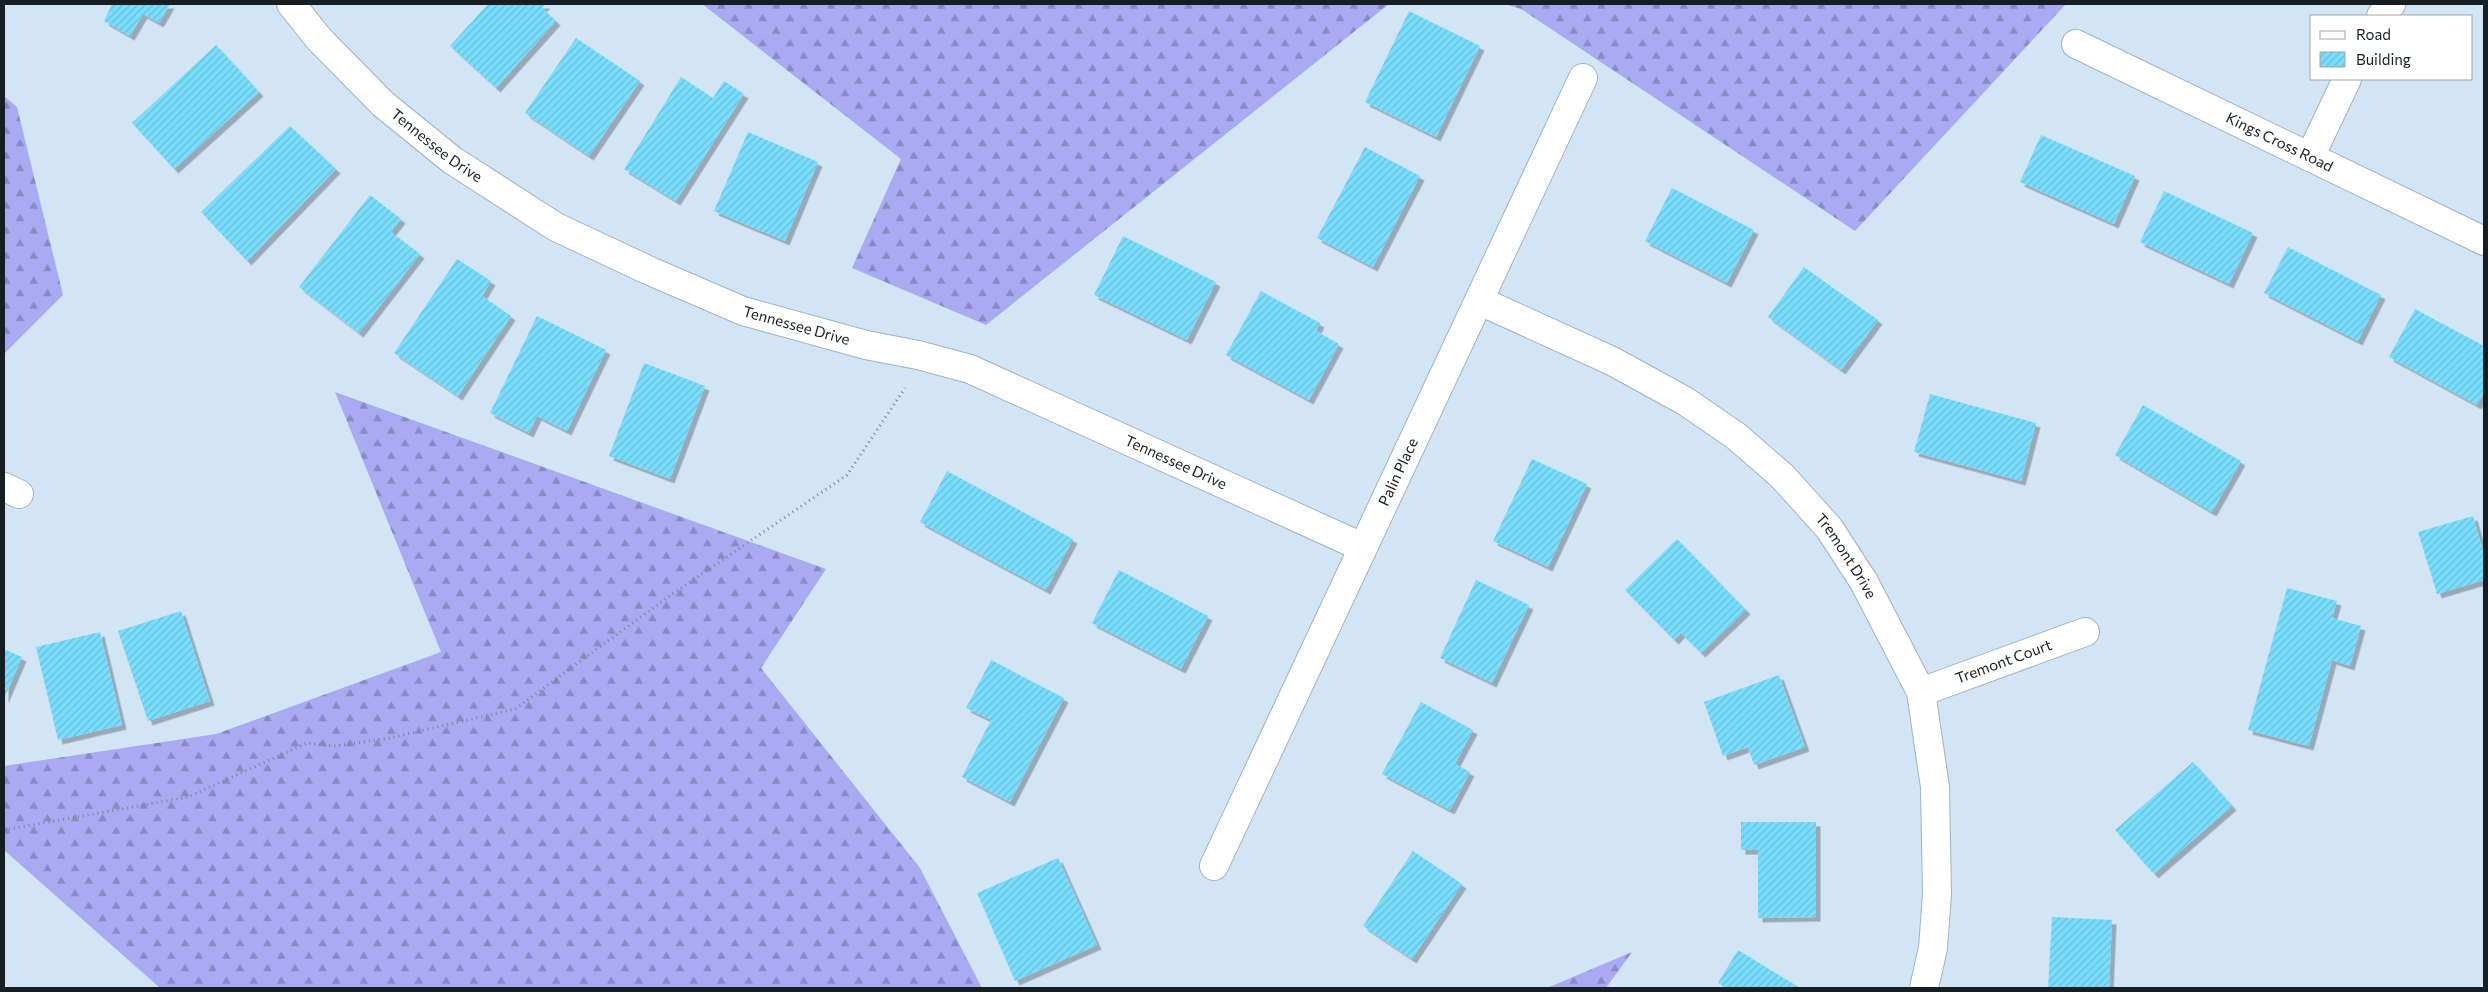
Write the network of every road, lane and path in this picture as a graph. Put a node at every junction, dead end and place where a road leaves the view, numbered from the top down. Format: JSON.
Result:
{"nodes":[{"id":1,"x":291,"y":4,"type":"edge"},
{"id":2,"x":2390,"y":4,"type":"edge"},
{"id":3,"x":2382,"y":15,"type":"edge"},
{"id":4,"x":2076,"y":44,"type":"dead end"},
{"id":5,"x":1584,"y":78,"type":"dead end"},
{"id":6,"x":2347,"y":80,"type":"edge"},
{"id":7,"x":2310,"y":157,"type":"junction"},
{"id":8,"x":2484,"y":241,"type":"edge"},
{"id":9,"x":1480,"y":301,"type":"junction"},
{"id":10,"x":918,"y":355,"type":"junction"},
{"id":11,"x":1362,"y":548,"type":"junction"},
{"id":12,"x":2085,"y":632,"type":"dead end"},
{"id":13,"x":1921,"y":692,"type":"junction"},
{"id":14,"x":4,"y":830,"type":"edge"},
{"id":15,"x":1214,"y":866,"type":"dead end"},
{"id":16,"x":1924,"y":988,"type":"edge"}],
"edges":[{"from":1,"to":10,"type":"street","name":"Tennessee Drive"},
{"from":2,"to":3,"type":"street"},
{"from":4,"to":7,"type":"street","name":"Kings Cross Road"},
{"from":5,"to":9,"type":"street","name":"Palin Place"},
{"from":6,"to":7,"type":"street"},
{"from":7,"to":8,"type":"street","name":"Kings Cross Road"},
{"from":9,"to":11,"type":"street","name":"Palin Place"},
{"from":9,"to":13,"type":"street","name":"Tremont Drive"},
{"from":10,"to":11,"type":"street","name":"Tennessee Drive"},
{"from":10,"to":14,"type":"path"},
{"from":11,"to":15,"type":"street","name":"Palin Place"},
{"from":12,"to":13,"type":"street","name":"Tremont Court"},
{"from":13,"to":16,"type":"street","name":"Tremont Drive"}]}
